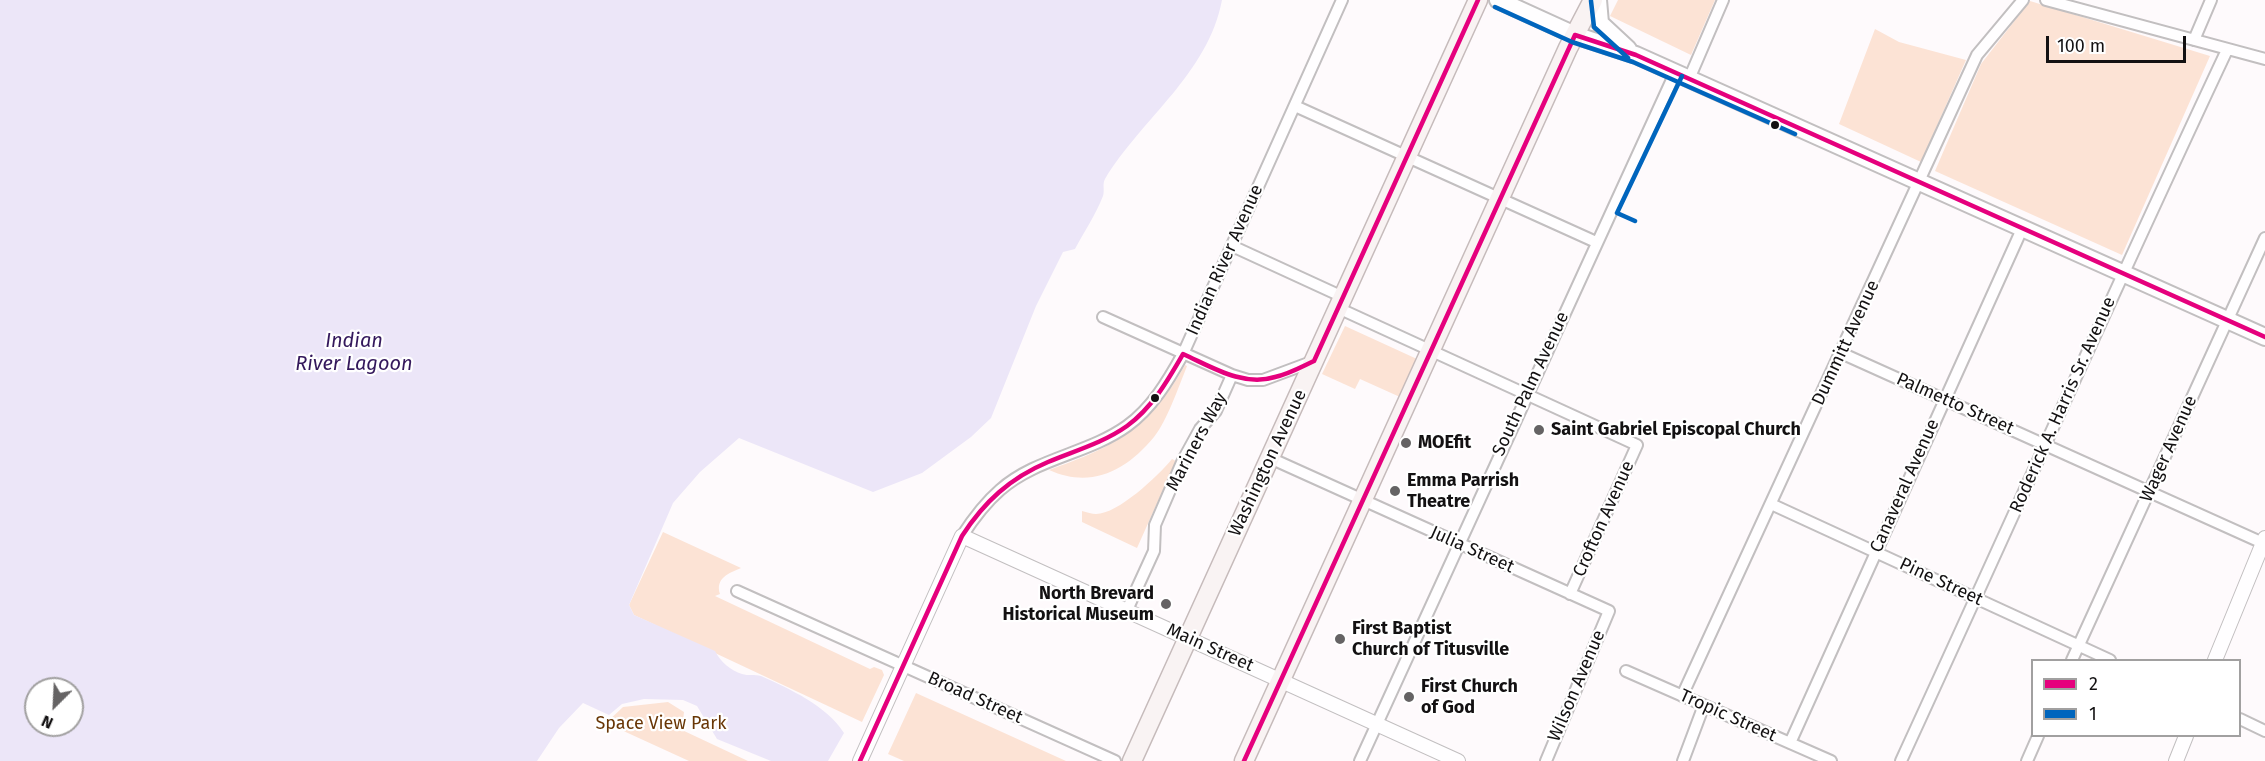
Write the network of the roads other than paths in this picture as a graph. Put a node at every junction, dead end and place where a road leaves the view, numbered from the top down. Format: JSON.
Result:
{"nodes":[{"id":1,"x":1342,"y":0,"type":"edge"},
{"id":2,"x":1478,"y":0,"type":"edge"},
{"id":3,"x":1498,"y":0,"type":"edge"},
{"id":4,"x":1593,"y":0,"type":"edge"},
{"id":5,"x":1598,"y":0,"type":"edge"},
{"id":6,"x":1723,"y":0,"type":"edge"},
{"id":7,"x":2023,"y":0,"type":"edge"},
{"id":8,"x":2046,"y":0,"type":"edge"},
{"id":9,"x":2211,"y":0,"type":"edge"},
{"id":10,"x":1575,"y":35,"type":"junction"},
{"id":11,"x":2193,"y":40,"type":"junction"},
{"id":12,"x":2227,"y":50,"type":"junction"},
{"id":13,"x":1636,"y":55,"type":"junction"},
{"id":14,"x":2265,"y":59,"type":"edge"},
{"id":15,"x":1682,"y":76,"type":"junction"},
{"id":16,"x":1295,"y":106,"type":"junction"},
{"id":17,"x":1406,"y":157,"type":"junction"},
{"id":18,"x":1920,"y":183,"type":"junction"},
{"id":19,"x":1500,"y":200,"type":"junction"},
{"id":20,"x":2022,"y":229,"type":"junction"},
{"id":21,"x":2265,"y":238,"type":"edge"},
{"id":22,"x":1596,"y":242,"type":"junction"},
{"id":23,"x":1232,"y":246,"type":"junction"},
{"id":24,"x":2122,"y":273,"type":"junction"},
{"id":25,"x":1341,"y":302,"type":"junction"},
{"id":26,"x":1103,"y":316,"type":"dead end"},
{"id":27,"x":2227,"y":320,"type":"junction"},
{"id":28,"x":2265,"y":337,"type":"edge"},
{"id":29,"x":1431,"y":351,"type":"junction"},
{"id":30,"x":1841,"y":353,"type":"junction"},
{"id":31,"x":1183,"y":354,"type":"junction"},
{"id":32,"x":1314,"y":361,"type":"junction"},
{"id":33,"x":1232,"y":375,"type":"junction"},
{"id":34,"x":1527,"y":394,"type":"junction"},
{"id":35,"x":1944,"y":399,"type":"junction"},
{"id":36,"x":2046,"y":446,"type":"junction"},
{"id":37,"x":1270,"y":458,"type":"junction"},
{"id":38,"x":2150,"y":492,"type":"junction"},
{"id":39,"x":1363,"y":501,"type":"junction"},
{"id":40,"x":1771,"y":504,"type":"junction"},
{"id":41,"x":962,"y":536,"type":"junction"},
{"id":42,"x":2264,"y":542,"type":"edge"},
{"id":43,"x":1458,"y":545,"type":"junction"},
{"id":44,"x":1875,"y":551,"type":"junction"},
{"id":45,"x":737,"y":591,"type":"dead end"},
{"id":46,"x":1570,"y":594,"type":"junction"},
{"id":47,"x":1976,"y":599,"type":"junction"},
{"id":48,"x":1127,"y":610,"type":"junction"},
{"id":49,"x":1609,"y":611,"type":"joint"},
{"id":50,"x":1187,"y":638,"type":"junction"},
{"id":51,"x":2078,"y":646,"type":"junction"},
{"id":52,"x":2072,"y":659,"type":"edge"},
{"id":53,"x":2108,"y":659,"type":"edge"},
{"id":54,"x":2215,"y":659,"type":"edge"},
{"id":55,"x":904,"y":666,"type":"junction"},
{"id":56,"x":1626,"y":671,"type":"dead end"},
{"id":57,"x":1281,"y":680,"type":"junction"},
{"id":58,"x":1682,"y":696,"type":"junction"},
{"id":59,"x":1704,"y":705,"type":"junction"},
{"id":60,"x":2241,"y":719,"type":"edge"},
{"id":61,"x":1377,"y":724,"type":"junction"},
{"id":62,"x":2265,"y":730,"type":"edge"},
{"id":63,"x":2037,"y":737,"type":"edge"},
{"id":64,"x":2185,"y":737,"type":"edge"},
{"id":65,"x":1790,"y":743,"type":"junction"},
{"id":66,"x":1807,"y":756,"type":"edge"},
{"id":67,"x":860,"y":761,"type":"edge"},
{"id":68,"x":1115,"y":761,"type":"edge"},
{"id":69,"x":1132,"y":761,"type":"edge"},
{"id":70,"x":1244,"y":761,"type":"edge"},
{"id":71,"x":1360,"y":761,"type":"edge"},
{"id":72,"x":1458,"y":761,"type":"edge"},
{"id":73,"x":1546,"y":761,"type":"edge"},
{"id":74,"x":1683,"y":761,"type":"edge"},
{"id":75,"x":1831,"y":761,"type":"edge"},
{"id":76,"x":1901,"y":761,"type":"edge"},
{"id":77,"x":2027,"y":761,"type":"edge"},
{"id":78,"x":2176,"y":761,"type":"edge"}],
"edges":[{"from":1,"to":16,"type":"street","name":"Indian River Avenue"},
{"from":2,"to":17,"type":"main road","name":"Washington Avenue"},
{"from":3,"to":10,"type":"main road"},
{"from":4,"to":10,"type":"main road"},
{"from":5,"to":13,"type":"main road"},
{"from":6,"to":15,"type":"street","name":"South Palm Avenue"},
{"from":7,"to":18,"type":"street","name":"Dummitt Avenue"},
{"from":8,"to":11,"type":"street"},
{"from":9,"to":11,"type":"street"},
{"from":10,"to":13,"type":"main road"},
{"from":10,"to":19,"type":"main road"},
{"from":11,"to":12,"type":"street"},
{"from":12,"to":14,"type":"street"},
{"from":12,"to":24,"type":"street","name":"Roderick A. Harris Sr. Avenue"},
{"from":13,"to":15,"type":"main road"},
{"from":15,"to":18,"type":"main road"},
{"from":15,"to":22,"type":"street","name":"South Palm Avenue"},
{"from":16,"to":17,"type":"street"},
{"from":16,"to":23,"type":"street","name":"Indian River Avenue"},
{"from":17,"to":19,"type":"street"},
{"from":17,"to":25,"type":"main road","name":"Washington Avenue"},
{"from":18,"to":20,"type":"main road"},
{"from":18,"to":30,"type":"street","name":"Dummitt Avenue"},
{"from":19,"to":22,"type":"street"},
{"from":19,"to":29,"type":"main road"},
{"from":20,"to":24,"type":"main road"},
{"from":20,"to":35,"type":"street","name":"Canaveral Avenue"},
{"from":21,"to":27,"type":"street","name":"Wager Avenue"},
{"from":22,"to":34,"type":"street","name":"South Palm Avenue"},
{"from":23,"to":25,"type":"street"},
{"from":23,"to":31,"type":"street","name":"Indian River Avenue"},
{"from":24,"to":27,"type":"main road"},
{"from":24,"to":36,"type":"street","name":"Roderick A. Harris Sr. Avenue"},
{"from":25,"to":29,"type":"street"},
{"from":25,"to":32,"type":"main road","name":"Washington Avenue"},
{"from":26,"to":31,"type":"street"},
{"from":27,"to":28,"type":"main road"},
{"from":27,"to":38,"type":"street","name":"Wager Avenue"},
{"from":29,"to":34,"type":"street"},
{"from":29,"to":39,"type":"main road"},
{"from":30,"to":35,"type":"street","name":"Palmetto Street"},
{"from":30,"to":40,"type":"street","name":"Dummitt Avenue"},
{"from":31,"to":33,"type":"street"},
{"from":31,"to":41,"type":"street","name":"Indian River Avenue"},
{"from":32,"to":33,"type":"street"},
{"from":32,"to":37,"type":"main road","name":"Washington Avenue"},
{"from":33,"to":48,"type":"street","name":"Mariners Way"},
{"from":34,"to":43,"type":"street","name":"South Palm Avenue"},
{"from":34,"to":46,"type":"street","name":"Crofton Avenue"},
{"from":35,"to":36,"type":"street","name":"Palmetto Street"},
{"from":35,"to":44,"type":"street","name":"Canaveral Avenue"},
{"from":36,"to":38,"type":"street","name":"Palmetto Street"},
{"from":36,"to":47,"type":"street","name":"Roderick A. Harris Sr. Avenue"},
{"from":37,"to":39,"type":"street","name":"Julia Street"},
{"from":37,"to":50,"type":"main road","name":"Washington Avenue"},
{"from":38,"to":42,"type":"street","name":"Palmetto Street"},
{"from":38,"to":51,"type":"street","name":"Wager Avenue"},
{"from":39,"to":43,"type":"street","name":"Julia Street"},
{"from":39,"to":57,"type":"main road"},
{"from":40,"to":44,"type":"street","name":"Pine Street"},
{"from":40,"to":58,"type":"street","name":"Dummitt Avenue"},
{"from":41,"to":48,"type":"street","name":"Main Street"},
{"from":41,"to":55,"type":"street","name":"Indian River Avenue"},
{"from":42,"to":54,"type":"street"},
{"from":43,"to":46,"type":"street","name":"Julia Street"},
{"from":43,"to":61,"type":"street","name":"South Palm Avenue"},
{"from":44,"to":47,"type":"street","name":"Pine Street"},
{"from":44,"to":65,"type":"street","name":"Canaveral Avenue"},
{"from":45,"to":55,"type":"street","name":"Broad Street"},
{"from":46,"to":49,"type":"street","name":"Julia Street"},
{"from":47,"to":51,"type":"street","name":"Pine Street"},
{"from":47,"to":76,"type":"street","name":"Roderick A. Harris Sr. Avenue"},
{"from":48,"to":50,"type":"street","name":"Main Street"},
{"from":49,"to":73,"type":"street","name":"Wilson Avenue"},
{"from":50,"to":57,"type":"street","name":"Main Street"},
{"from":50,"to":69,"type":"main road","name":"Washington Avenue"},
{"from":51,"to":52,"type":"street","name":"Wager Avenue"},
{"from":51,"to":53,"type":"street","name":"Pine Street"},
{"from":55,"to":67,"type":"street","name":"Indian River Avenue"},
{"from":55,"to":68,"type":"street","name":"Broad Street"},
{"from":56,"to":58,"type":"street","name":"Tropic Street"},
{"from":57,"to":61,"type":"street","name":"Main Street"},
{"from":57,"to":70,"type":"main road"},
{"from":58,"to":59,"type":"street","name":"Tropic Street"},
{"from":59,"to":65,"type":"street","name":"Tropic Street"},
{"from":59,"to":74,"type":"street"},
{"from":60,"to":62,"type":"street"},
{"from":61,"to":71,"type":"street","name":"South Palm Avenue"},
{"from":61,"to":72,"type":"street","name":"Main Street"},
{"from":63,"to":77,"type":"street"},
{"from":64,"to":78,"type":"street"},
{"from":65,"to":66,"type":"street","name":"Tropic Street"},
{"from":66,"to":75,"type":"street","name":"Tropic Street"}]}
